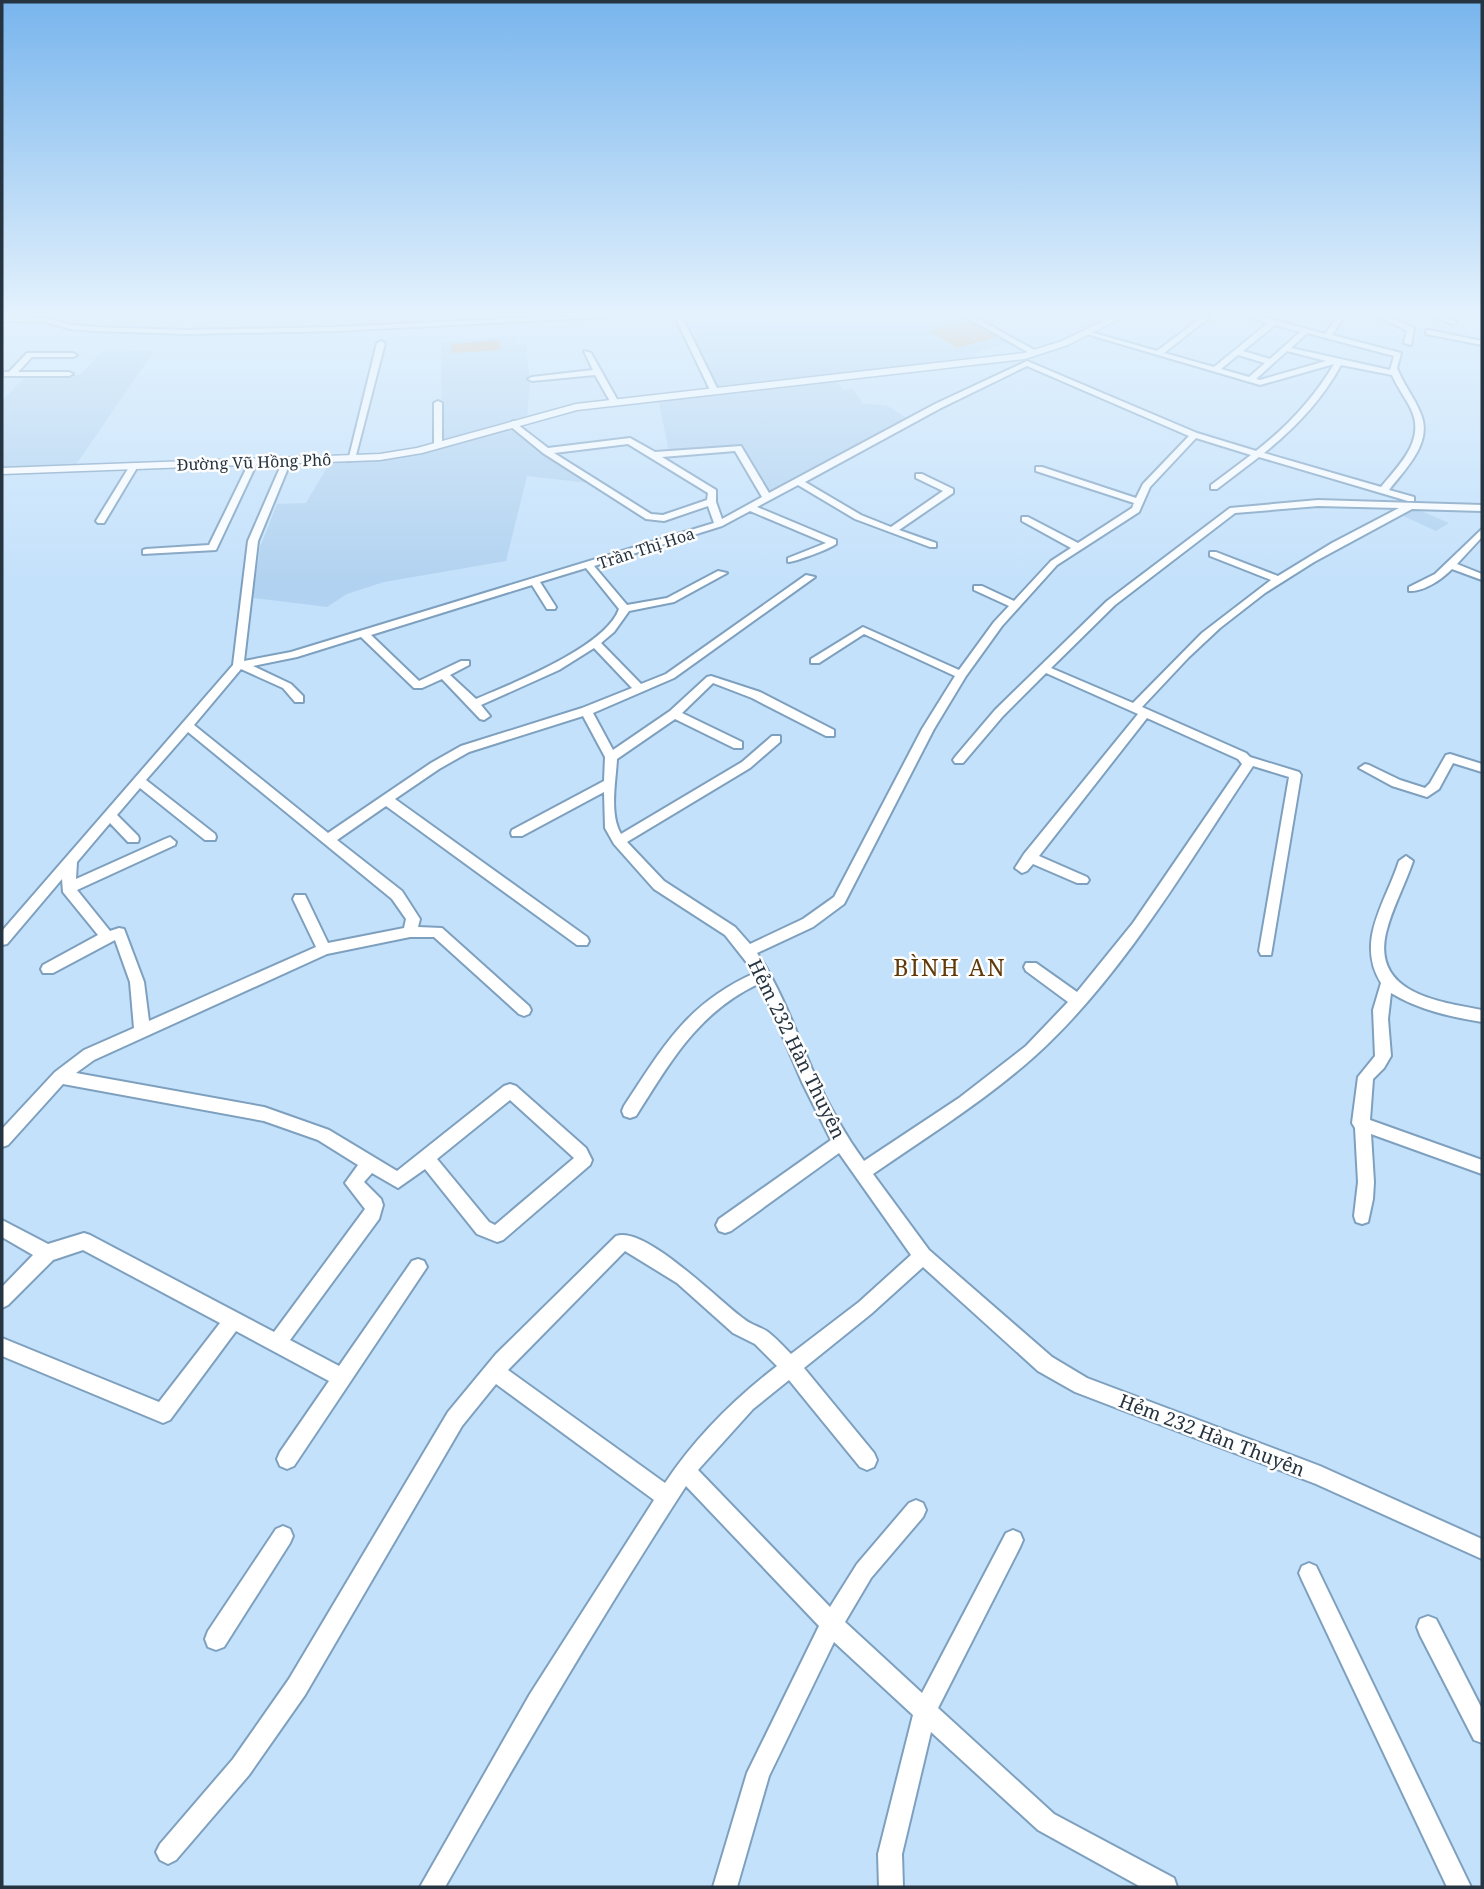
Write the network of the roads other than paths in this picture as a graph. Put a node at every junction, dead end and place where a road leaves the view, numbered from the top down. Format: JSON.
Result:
{"nodes":[{"id":1,"x":365,"y":405,"type":"edge"},
{"id":2,"x":438,"y":405,"type":"edge"},
{"id":3,"x":588,"y":405,"type":"edge"},
{"id":4,"x":940,"y":405,"type":"edge"},
{"id":5,"x":1131,"y":405,"type":"edge"},
{"id":6,"x":1308,"y":405,"type":"edge"},
{"id":7,"x":1411,"y":405,"type":"edge"},
{"id":8,"x":513,"y":424,"type":"junction"},
{"id":9,"x":1194,"y":435,"type":"junction"},
{"id":10,"x":438,"y":445,"type":"junction"},
{"id":11,"x":546,"y":451,"type":"junction"},
{"id":12,"x":655,"y":455,"type":"junction"},
{"id":13,"x":1256,"y":456,"type":"junction"},
{"id":14,"x":351,"y":459,"type":"junction"},
{"id":15,"x":253,"y":463,"type":"junction"},
{"id":16,"x":286,"y":463,"type":"junction"},
{"id":17,"x":134,"y":466,"type":"junction"},
{"id":18,"x":1039,"y":469,"type":"dead end"},
{"id":19,"x":2,"y":471,"type":"edge"},
{"id":20,"x":919,"y":476,"type":"dead end"},
{"id":21,"x":799,"y":481,"type":"junction"},
{"id":22,"x":1214,"y":487,"type":"dead end"},
{"id":23,"x":1383,"y":491,"type":"junction"},
{"id":24,"x":767,"y":497,"type":"junction"},
{"id":25,"x":711,"y":502,"type":"junction"},
{"id":26,"x":1140,"y":502,"type":"junction"},
{"id":27,"x":1413,"y":505,"type":"junction"},
{"id":28,"x":1437,"y":507,"type":"junction"},
{"id":29,"x":751,"y":508,"type":"junction"},
{"id":30,"x":1482,"y":508,"type":"edge"},
{"id":31,"x":1025,"y":519,"type":"dead end"},
{"id":32,"x":102,"y":521,"type":"dead end"},
{"id":33,"x":719,"y":524,"type":"junction"},
{"id":34,"x":892,"y":531,"type":"junction"},
{"id":35,"x":1482,"y":532,"type":"edge"},
{"id":36,"x":1469,"y":544,"type":"junction"},
{"id":37,"x":933,"y":545,"type":"dead end"},
{"id":38,"x":1077,"y":547,"type":"junction"},
{"id":39,"x":1482,"y":549,"type":"edge"},
{"id":40,"x":146,"y":552,"type":"dead end"},
{"id":41,"x":1213,"y":554,"type":"dead end"},
{"id":42,"x":791,"y":560,"type":"dead end"},
{"id":43,"x":1449,"y":564,"type":"junction"},
{"id":44,"x":589,"y":566,"type":"junction"},
{"id":45,"x":722,"y":573,"type":"dead end"},
{"id":46,"x":810,"y":577,"type":"dead end"},
{"id":47,"x":1482,"y":577,"type":"edge"},
{"id":48,"x":534,"y":580,"type":"junction"},
{"id":49,"x":1280,"y":580,"type":"junction"},
{"id":50,"x":978,"y":588,"type":"dead end"},
{"id":51,"x":1413,"y":589,"type":"dead end"},
{"id":52,"x":1015,"y":605,"type":"junction"},
{"id":53,"x":551,"y":607,"type":"dead end"},
{"id":54,"x":624,"y":609,"type":"junction"},
{"id":55,"x":362,"y":632,"type":"junction"},
{"id":56,"x":594,"y":642,"type":"junction"},
{"id":57,"x":815,"y":661,"type":"dead end"},
{"id":58,"x":466,"y":663,"type":"dead end"},
{"id":59,"x":242,"y":667,"type":"junction"},
{"id":60,"x":1045,"y":669,"type":"junction"},
{"id":61,"x":443,"y":674,"type":"junction"},
{"id":62,"x":961,"y":675,"type":"junction"},
{"id":63,"x":639,"y":689,"type":"junction"},
{"id":64,"x":299,"y":699,"type":"dead end"},
{"id":65,"x":474,"y":704,"type":"junction"},
{"id":66,"x":1140,"y":711,"type":"junction"},
{"id":67,"x":586,"y":712,"type":"junction"},
{"id":68,"x":674,"y":714,"type":"junction"},
{"id":69,"x":484,"y":716,"type":"dead end"},
{"id":70,"x":188,"y":726,"type":"junction"},
{"id":71,"x":830,"y":733,"type":"dead end"},
{"id":72,"x":776,"y":739,"type":"dead end"},
{"id":73,"x":738,"y":744,"type":"dead end"},
{"id":74,"x":611,"y":757,"type":"junction"},
{"id":75,"x":959,"y":760,"type":"dead end"},
{"id":76,"x":1247,"y":760,"type":"junction"},
{"id":77,"x":1365,"y":768,"type":"dead end"},
{"id":78,"x":1482,"y":768,"type":"edge"},
{"id":79,"x":139,"y":781,"type":"junction"},
{"id":80,"x":610,"y":783,"type":"junction"},
{"id":81,"x":387,"y":800,"type":"junction"},
{"id":82,"x":109,"y":815,"type":"junction"},
{"id":83,"x":517,"y":833,"type":"dead end"},
{"id":84,"x":210,"y":837,"type":"dead end"},
{"id":85,"x":132,"y":839,"type":"dead end"},
{"id":86,"x":327,"y":840,"type":"junction"},
{"id":87,"x":619,"y":841,"type":"junction"},
{"id":88,"x":170,"y":842,"type":"dead end"},
{"id":89,"x":1406,"y":861,"type":"dead end"},
{"id":90,"x":71,"y":863,"type":"junction"},
{"id":91,"x":1082,"y":880,"type":"dead end"},
{"id":92,"x":68,"y":888,"type":"junction"},
{"id":93,"x":300,"y":899,"type":"dead end"},
{"id":94,"x":410,"y":932,"type":"junction"},
{"id":95,"x":107,"y":937,"type":"junction"},
{"id":96,"x":2,"y":940,"type":"edge"},
{"id":97,"x":582,"y":941,"type":"dead end"},
{"id":98,"x":324,"y":949,"type":"junction"},
{"id":99,"x":748,"y":951,"type":"junction"},
{"id":100,"x":1266,"y":951,"type":"dead end"},
{"id":101,"x":1031,"y":967,"type":"dead end"},
{"id":102,"x":48,"y":968,"type":"dead end"},
{"id":103,"x":764,"y":975,"type":"junction"},
{"id":104,"x":1388,"y":984,"type":"junction"},
{"id":105,"x":1078,"y":1001,"type":"junction"},
{"id":106,"x":524,"y":1010,"type":"dead end"},
{"id":107,"x":1482,"y":1016,"type":"edge"},
{"id":108,"x":142,"y":1030,"type":"junction"},
{"id":109,"x":60,"y":1077,"type":"junction"},
{"id":110,"x":630,"y":1111,"type":"dead end"},
{"id":111,"x":1360,"y":1123,"type":"junction"},
{"id":112,"x":2,"y":1140,"type":"edge"},
{"id":113,"x":841,"y":1142,"type":"junction"},
{"id":114,"x":428,"y":1160,"type":"junction"},
{"id":115,"x":369,"y":1164,"type":"junction"},
{"id":116,"x":1482,"y":1167,"type":"edge"},
{"id":117,"x":863,"y":1171,"type":"junction"},
{"id":118,"x":1362,"y":1216,"type":"dead end"},
{"id":119,"x":725,"y":1225,"type":"dead end"},
{"id":120,"x":2,"y":1228,"type":"edge"},
{"id":121,"x":47,"y":1253,"type":"junction"},
{"id":122,"x":923,"y":1256,"type":"junction"},
{"id":123,"x":418,"y":1267,"type":"dead end"},
{"id":124,"x":2,"y":1299,"type":"edge"},
{"id":125,"x":234,"y":1319,"type":"junction"},
{"id":126,"x":277,"y":1342,"type":"junction"},
{"id":127,"x":2,"y":1347,"type":"edge"},
{"id":128,"x":791,"y":1367,"type":"junction"},
{"id":129,"x":494,"y":1371,"type":"junction"},
{"id":130,"x":343,"y":1378,"type":"junction"},
{"id":131,"x":287,"y":1459,"type":"dead end"},
{"id":132,"x":866,"y":1460,"type":"dead end"},
{"id":133,"x":685,"y":1471,"type":"junction"},
{"id":134,"x":667,"y":1497,"type":"junction"},
{"id":135,"x":916,"y":1510,"type":"dead end"},
{"id":136,"x":283,"y":1536,"type":"dead end"},
{"id":137,"x":1013,"y":1541,"type":"dead end"},
{"id":138,"x":1482,"y":1549,"type":"edge"},
{"id":139,"x":1309,"y":1573,"type":"dead end"},
{"id":140,"x":832,"y":1624,"type":"junction"},
{"id":141,"x":1428,"y":1627,"type":"dead end"},
{"id":142,"x":216,"y":1639,"type":"dead end"},
{"id":143,"x":925,"y":1710,"type":"junction"},
{"id":144,"x":1482,"y":1732,"type":"edge"},
{"id":145,"x":167,"y":1852,"type":"dead end"},
{"id":146,"x":432,"y":1887,"type":"edge"},
{"id":147,"x":725,"y":1887,"type":"edge"},
{"id":148,"x":891,"y":1887,"type":"edge"},
{"id":149,"x":1165,"y":1887,"type":"edge"},
{"id":150,"x":1459,"y":1887,"type":"edge"}],
"edges":[{"from":1,"to":14,"type":"street"},
{"from":2,"to":10,"type":"street"},
{"from":3,"to":8,"type":"street","name":"Đường Vũ Hồng Phô"},
{"from":4,"to":21,"type":"street","name":"Trần Thị Hoa"},
{"from":5,"to":9,"type":"street"},
{"from":6,"to":13,"type":"street"},
{"from":7,"to":23,"type":"street"},
{"from":8,"to":10,"type":"street","name":"Đường Vũ Hồng Phô"},
{"from":8,"to":11,"type":"street"},
{"from":9,"to":13,"type":"street"},
{"from":9,"to":26,"type":"street"},
{"from":10,"to":14,"type":"street","name":"Đường Vũ Hồng Phô"},
{"from":11,"to":12,"type":"street"},
{"from":11,"to":25,"type":"street"},
{"from":12,"to":24,"type":"street"},
{"from":12,"to":25,"type":"street"},
{"from":13,"to":22,"type":"street"},
{"from":13,"to":23,"type":"street"},
{"from":14,"to":16,"type":"street","name":"Đường Vũ Hồng Phô"},
{"from":15,"to":16,"type":"street","name":"Đường Vũ Hồng Phô"},
{"from":15,"to":17,"type":"street","name":"Đường Vũ Hồng Phô"},
{"from":15,"to":40,"type":"street"},
{"from":16,"to":59,"type":"street"},
{"from":17,"to":19,"type":"street","name":"Đường Vũ Hồng Phô"},
{"from":17,"to":32,"type":"street"},
{"from":18,"to":26,"type":"street"},
{"from":20,"to":34,"type":"street"},
{"from":21,"to":24,"type":"street","name":"Trần Thị Hoa"},
{"from":21,"to":34,"type":"street"},
{"from":23,"to":28,"type":"street"},
{"from":24,"to":29,"type":"street","name":"Trần Thị Hoa"},
{"from":25,"to":33,"type":"street"},
{"from":26,"to":38,"type":"street"},
{"from":27,"to":28,"type":"street"},
{"from":27,"to":49,"type":"street"},
{"from":27,"to":60,"type":"street"},
{"from":28,"to":30,"type":"street"},
{"from":29,"to":33,"type":"street","name":"Trần Thị Hoa"},
{"from":29,"to":42,"type":"street"},
{"from":31,"to":38,"type":"street"},
{"from":33,"to":44,"type":"street","name":"Trần Thị Hoa"},
{"from":34,"to":37,"type":"street"},
{"from":35,"to":36,"type":"street"},
{"from":36,"to":39,"type":"street"},
{"from":36,"to":43,"type":"street"},
{"from":38,"to":52,"type":"street"},
{"from":41,"to":49,"type":"street"},
{"from":43,"to":47,"type":"street"},
{"from":43,"to":51,"type":"street"},
{"from":44,"to":48,"type":"street","name":"Trần Thị Hoa"},
{"from":44,"to":54,"type":"street"},
{"from":45,"to":54,"type":"street"},
{"from":46,"to":63,"type":"street"},
{"from":48,"to":53,"type":"street"},
{"from":48,"to":55,"type":"street","name":"Trần Thị Hoa"},
{"from":49,"to":66,"type":"street"},
{"from":50,"to":52,"type":"street"},
{"from":52,"to":62,"type":"street"},
{"from":54,"to":56,"type":"street"},
{"from":55,"to":59,"type":"street","name":"Trần Thị Hoa"},
{"from":55,"to":61,"type":"street"},
{"from":56,"to":63,"type":"street"},
{"from":56,"to":65,"type":"street"},
{"from":57,"to":62,"type":"street"},
{"from":58,"to":61,"type":"street"},
{"from":59,"to":64,"type":"street"},
{"from":59,"to":70,"type":"street"},
{"from":60,"to":66,"type":"street"},
{"from":60,"to":75,"type":"street"},
{"from":61,"to":65,"type":"street"},
{"from":62,"to":99,"type":"street"},
{"from":63,"to":67,"type":"street"},
{"from":65,"to":69,"type":"street"},
{"from":66,"to":76,"type":"street"},
{"from":66,"to":91,"type":"street"},
{"from":67,"to":74,"type":"street"},
{"from":67,"to":81,"type":"street"},
{"from":68,"to":71,"type":"street"},
{"from":68,"to":73,"type":"street"},
{"from":68,"to":74,"type":"street"},
{"from":70,"to":79,"type":"street"},
{"from":70,"to":86,"type":"street"},
{"from":72,"to":87,"type":"street"},
{"from":74,"to":80,"type":"street","name":"Hẻm 232 Hàn Thuyên"},
{"from":76,"to":100,"type":"street"},
{"from":76,"to":105,"type":"street"},
{"from":77,"to":78,"type":"street"},
{"from":79,"to":82,"type":"street"},
{"from":79,"to":84,"type":"street"},
{"from":80,"to":83,"type":"street"},
{"from":80,"to":87,"type":"street","name":"Hẻm 232 Hàn Thuyên"},
{"from":81,"to":86,"type":"street"},
{"from":81,"to":97,"type":"street"},
{"from":82,"to":85,"type":"street"},
{"from":82,"to":90,"type":"street"},
{"from":86,"to":94,"type":"street"},
{"from":87,"to":99,"type":"street","name":"Hẻm 232 Hàn Thuyên"},
{"from":88,"to":92,"type":"street"},
{"from":89,"to":104,"type":"street"},
{"from":90,"to":92,"type":"street"},
{"from":90,"to":96,"type":"street"},
{"from":92,"to":95,"type":"street"},
{"from":93,"to":98,"type":"street"},
{"from":94,"to":98,"type":"street"},
{"from":94,"to":106,"type":"street"},
{"from":95,"to":102,"type":"street"},
{"from":95,"to":108,"type":"street"},
{"from":98,"to":108,"type":"street"},
{"from":99,"to":103,"type":"street","name":"Hẻm 232 Hàn Thuyên"},
{"from":101,"to":105,"type":"street"},
{"from":103,"to":110,"type":"street"},
{"from":103,"to":113,"type":"street","name":"Hẻm 232 Hàn Thuyên"},
{"from":104,"to":107,"type":"street"},
{"from":104,"to":111,"type":"street"},
{"from":105,"to":117,"type":"street"},
{"from":108,"to":109,"type":"street"},
{"from":109,"to":112,"type":"street"},
{"from":109,"to":115,"type":"street"},
{"from":111,"to":116,"type":"street"},
{"from":111,"to":118,"type":"street"},
{"from":113,"to":117,"type":"street","name":"Hẻm 232 Hàn Thuyên"},
{"from":113,"to":119,"type":"street"},
{"from":114,"to":114,"type":"street"},
{"from":114,"to":115,"type":"street"},
{"from":115,"to":126,"type":"street"},
{"from":117,"to":122,"type":"street","name":"Hẻm 232 Hàn Thuyên"},
{"from":120,"to":121,"type":"street"},
{"from":121,"to":124,"type":"street"},
{"from":121,"to":125,"type":"street"},
{"from":122,"to":128,"type":"street"},
{"from":122,"to":138,"type":"street","name":"Hẻm 232 Hàn Thuyên"},
{"from":123,"to":130,"type":"street"},
{"from":125,"to":126,"type":"street"},
{"from":125,"to":127,"type":"street"},
{"from":126,"to":130,"type":"street"},
{"from":128,"to":129,"type":"street"},
{"from":128,"to":132,"type":"street"},
{"from":128,"to":133,"type":"street"},
{"from":129,"to":134,"type":"street"},
{"from":129,"to":145,"type":"street"},
{"from":130,"to":131,"type":"street"},
{"from":133,"to":134,"type":"street"},
{"from":133,"to":140,"type":"street"},
{"from":134,"to":146,"type":"street"},
{"from":135,"to":140,"type":"street"},
{"from":136,"to":142,"type":"street"},
{"from":137,"to":143,"type":"street"},
{"from":139,"to":150,"type":"street"},
{"from":140,"to":143,"type":"street"},
{"from":140,"to":147,"type":"street"},
{"from":141,"to":144,"type":"street"},
{"from":143,"to":148,"type":"street"},
{"from":143,"to":149,"type":"street"}]}
